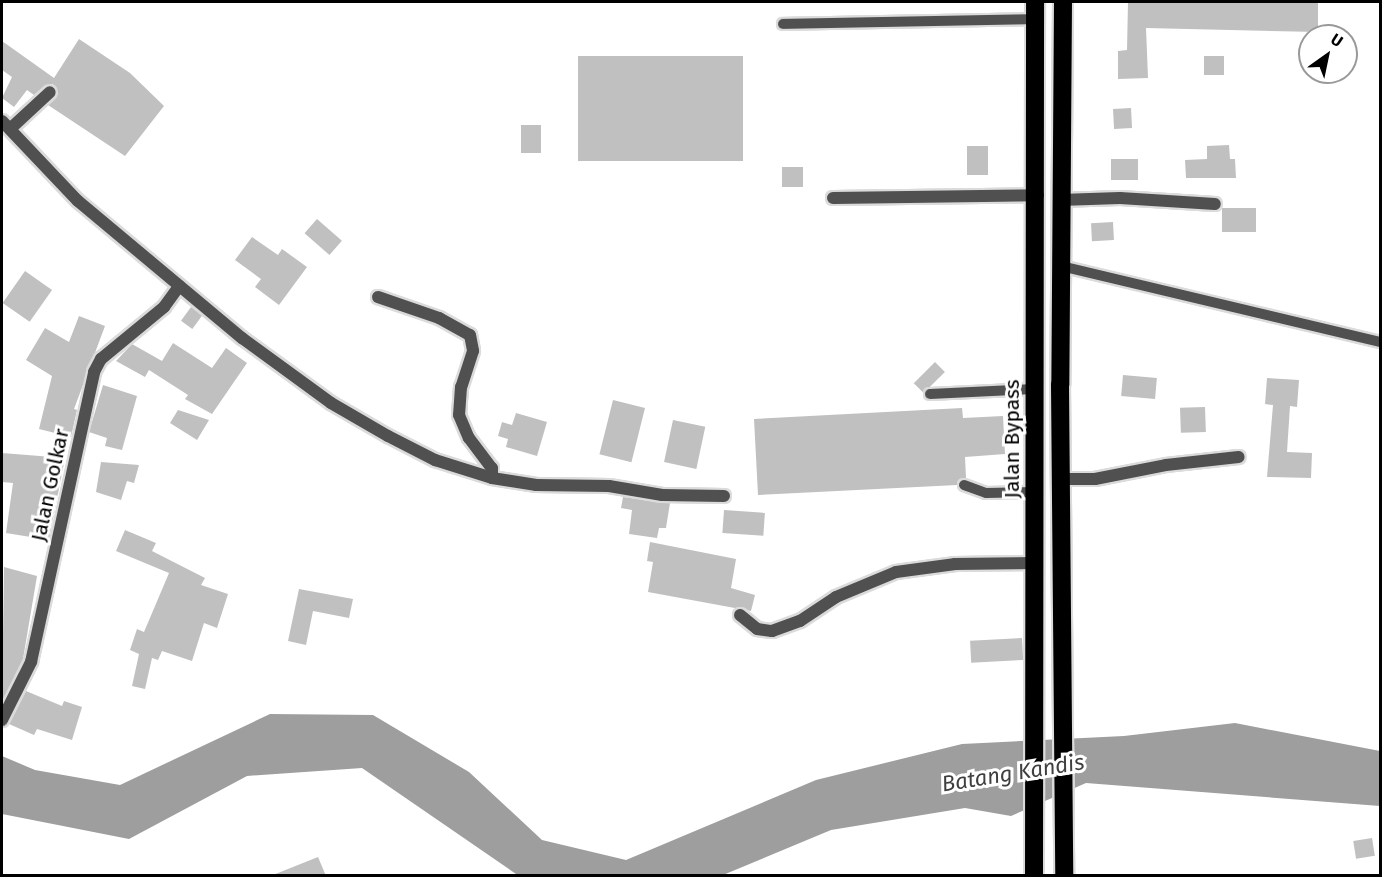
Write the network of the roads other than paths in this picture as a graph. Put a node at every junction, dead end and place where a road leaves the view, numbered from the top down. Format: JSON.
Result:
{"nodes":[{"id":1,"x":1063,"y":2,"type":"edge"},
{"id":2,"x":1035,"y":10,"type":"edge"},
{"id":3,"x":783,"y":24,"type":"dead end"},
{"id":4,"x":50,"y":92,"type":"dead end"},
{"id":5,"x":6,"y":125,"type":"edge"},
{"id":6,"x":1038,"y":195,"type":"junction"},
{"id":7,"x":833,"y":198,"type":"dead end"},
{"id":8,"x":1060,"y":200,"type":"junction"},
{"id":9,"x":1215,"y":204,"type":"dead end"},
{"id":10,"x":1061,"y":266,"type":"junction"},
{"id":11,"x":179,"y":286,"type":"junction"},
{"id":12,"x":378,"y":297,"type":"dead end"},
{"id":13,"x":1380,"y":342,"type":"edge"},
{"id":14,"x":1034,"y":388,"type":"junction"},
{"id":15,"x":930,"y":393,"type":"dead end"},
{"id":16,"x":1239,"y":457,"type":"dead end"},
{"id":17,"x":492,"y":478,"type":"junction"},
{"id":18,"x":1063,"y":479,"type":"junction"},
{"id":19,"x":964,"y":485,"type":"dead end"},
{"id":20,"x":1035,"y":492,"type":"junction"},
{"id":21,"x":724,"y":496,"type":"dead end"},
{"id":22,"x":1035,"y":563,"type":"junction"},
{"id":23,"x":740,"y":615,"type":"dead end"},
{"id":24,"x":2,"y":720,"type":"edge"},
{"id":25,"x":1065,"y":870,"type":"edge"},
{"id":26,"x":1034,"y":876,"type":"edge"}],
"edges":[{"from":1,"to":8,"type":"highway"},
{"from":2,"to":3,"type":"lane"},
{"from":2,"to":6,"type":"highway","name":"Jalan Bypass"},
{"from":4,"to":5,"type":"street"},
{"from":5,"to":11,"type":"street"},
{"from":6,"to":7,"type":"street"},
{"from":6,"to":14,"type":"highway","name":"Jalan Bypass"},
{"from":8,"to":9,"type":"street"},
{"from":8,"to":10,"type":"highway"},
{"from":10,"to":13,"type":"lane"},
{"from":10,"to":18,"type":"highway"},
{"from":11,"to":17,"type":"street"},
{"from":11,"to":24,"type":"street","name":"Jalan Golkar"},
{"from":12,"to":17,"type":"street"},
{"from":14,"to":15,"type":"lane"},
{"from":14,"to":20,"type":"highway","name":"Jalan Bypass"},
{"from":16,"to":18,"type":"street"},
{"from":17,"to":21,"type":"street"},
{"from":18,"to":25,"type":"highway"},
{"from":19,"to":20,"type":"lane"},
{"from":20,"to":22,"type":"highway","name":"Jalan Bypass"},
{"from":22,"to":23,"type":"street"},
{"from":22,"to":26,"type":"highway","name":"Jalan Bypass"}]}
